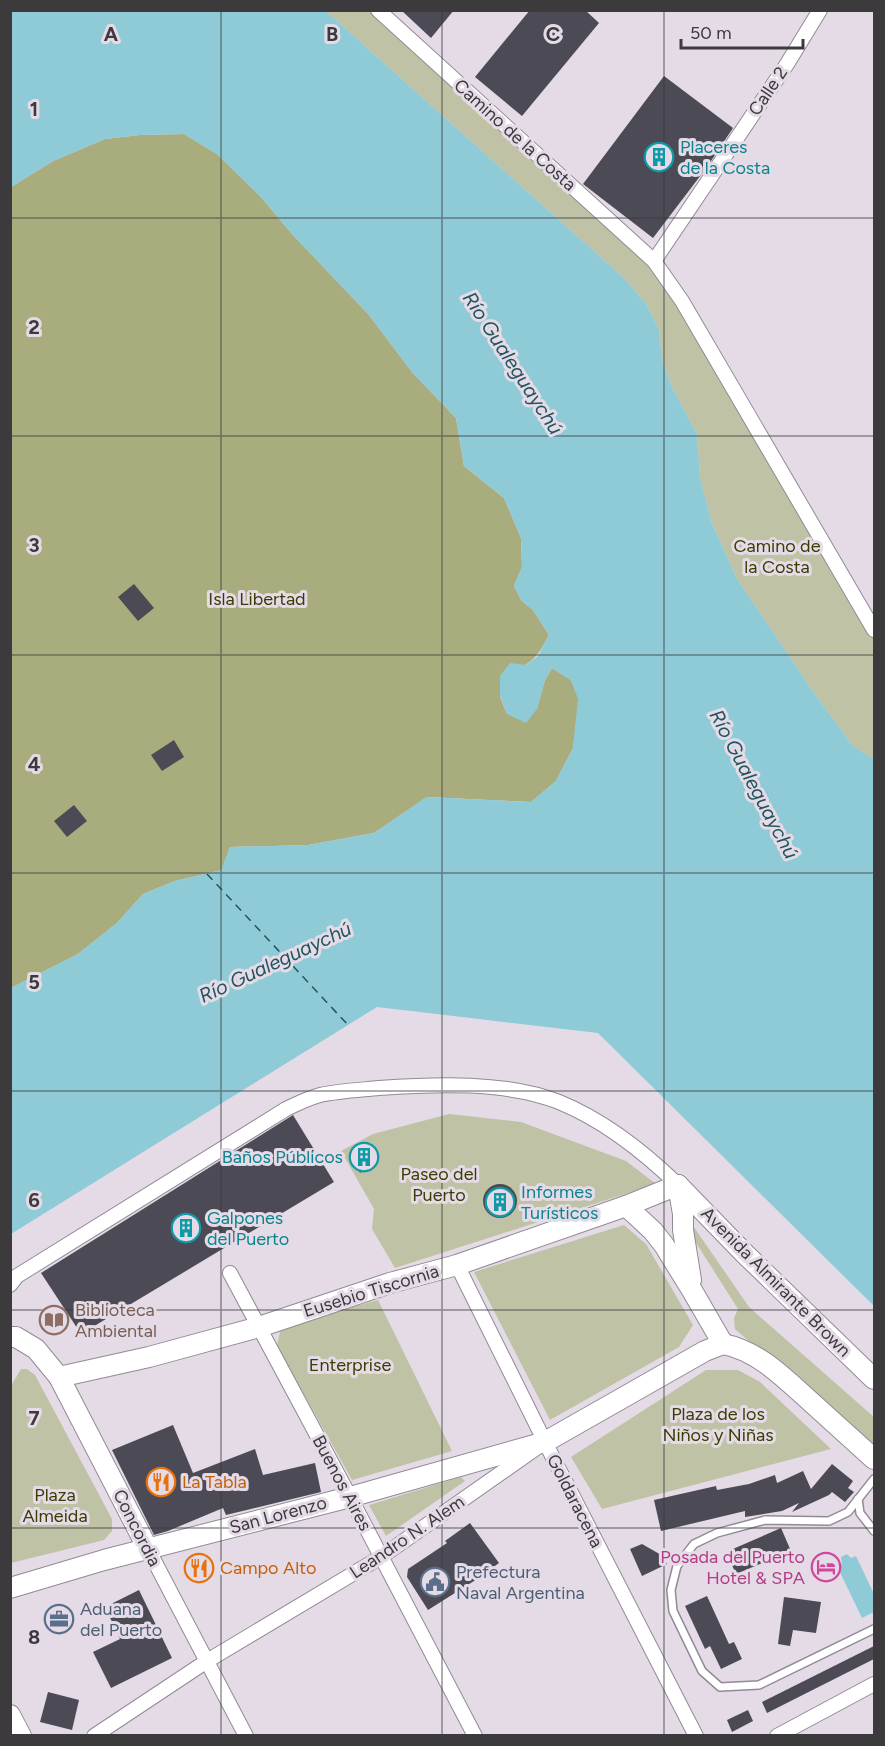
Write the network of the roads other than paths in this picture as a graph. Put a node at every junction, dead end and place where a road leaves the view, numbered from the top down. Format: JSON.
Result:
{"nodes":[{"id":1,"x":378,"y":10,"type":"edge"},
{"id":2,"x":820,"y":10,"type":"edge"},
{"id":3,"x":654,"y":261,"type":"junction"},
{"id":4,"x":874,"y":630,"type":"edge"},
{"id":5,"x":678,"y":1185,"type":"junction"},
{"id":6,"x":626,"y":1206,"type":"junction"},
{"id":7,"x":457,"y":1265,"type":"junction"},
{"id":8,"x":230,"y":1273,"type":"dead end"},
{"id":9,"x":10,"y":1285,"type":"edge"},
{"id":10,"x":693,"y":1292,"type":"junction"},
{"id":11,"x":259,"y":1327,"type":"junction"},
{"id":12,"x":10,"y":1337,"type":"edge"},
{"id":13,"x":723,"y":1344,"type":"junction"},
{"id":14,"x":59,"y":1377,"type":"junction"},
{"id":15,"x":874,"y":1378,"type":"edge"},
{"id":16,"x":545,"y":1442,"type":"junction"},
{"id":17,"x":874,"y":1459,"type":"edge"},
{"id":18,"x":874,"y":1479,"type":"edge"},
{"id":19,"x":350,"y":1497,"type":"junction"},
{"id":20,"x":858,"y":1499,"type":"junction"},
{"id":21,"x":874,"y":1531,"type":"edge"},
{"id":22,"x":148,"y":1549,"type":"junction"},
{"id":23,"x":381,"y":1557,"type":"junction"},
{"id":24,"x":10,"y":1588,"type":"edge"},
{"id":25,"x":874,"y":1629,"type":"edge"},
{"id":26,"x":207,"y":1661,"type":"junction"},
{"id":27,"x":874,"y":1684,"type":"edge"},
{"id":28,"x":10,"y":1715,"type":"edge"},
{"id":29,"x":21,"y":1736,"type":"edge"},
{"id":30,"x":94,"y":1736,"type":"edge"},
{"id":31,"x":246,"y":1736,"type":"edge"},
{"id":32,"x":475,"y":1736,"type":"edge"},
{"id":33,"x":696,"y":1736,"type":"edge"},
{"id":34,"x":777,"y":1736,"type":"edge"}],
"edges":[{"from":1,"to":3,"type":"street","name":"Camino de la Costa"},
{"from":2,"to":3,"type":"street","name":"Calle 2"},
{"from":3,"to":4,"type":"street","name":"Camino de la Costa"},
{"from":5,"to":6,"type":"main road","name":"Eusebio Tiscornia"},
{"from":5,"to":9,"type":"street"},
{"from":5,"to":10,"type":"main road"},
{"from":5,"to":15,"type":"main road","name":"Avenida Almirante Brown"},
{"from":6,"to":7,"type":"main road","name":"Eusebio Tiscornia"},
{"from":6,"to":10,"type":"main road"},
{"from":7,"to":11,"type":"main road","name":"Eusebio Tiscornia"},
{"from":7,"to":16,"type":"street","name":"Goldaracena"},
{"from":8,"to":11,"type":"street","name":"Buenos Aires"},
{"from":10,"to":13,"type":"main road"},
{"from":11,"to":14,"type":"main road","name":"Eusebio Tiscornia"},
{"from":11,"to":19,"type":"street","name":"Buenos Aires"},
{"from":12,"to":14,"type":"main road","name":"Concordia"},
{"from":13,"to":16,"type":"main road","name":"Leandro N. Alem"},
{"from":13,"to":17,"type":"main road"},
{"from":14,"to":22,"type":"main road","name":"Concordia"},
{"from":16,"to":19,"type":"main road","name":"San Lorenzo"},
{"from":16,"to":23,"type":"street","name":"Leandro N. Alem"},
{"from":16,"to":33,"type":"street","name":"Goldaracena"},
{"from":18,"to":20,"type":"lane"},
{"from":19,"to":22,"type":"main road","name":"San Lorenzo"},
{"from":19,"to":23,"type":"street","name":"Buenos Aires"},
{"from":20,"to":21,"type":"lane"},
{"from":20,"to":25,"type":"lane"},
{"from":22,"to":24,"type":"main road","name":"San Lorenzo"},
{"from":22,"to":26,"type":"street","name":"Concordia"},
{"from":23,"to":26,"type":"street","name":"Leandro N. Alem"},
{"from":23,"to":32,"type":"street","name":"Buenos Aires"},
{"from":26,"to":30,"type":"street","name":"Leandro N. Alem"},
{"from":26,"to":31,"type":"street","name":"Concordia"},
{"from":27,"to":34,"type":"street"},
{"from":28,"to":29,"type":"main road"}]}
